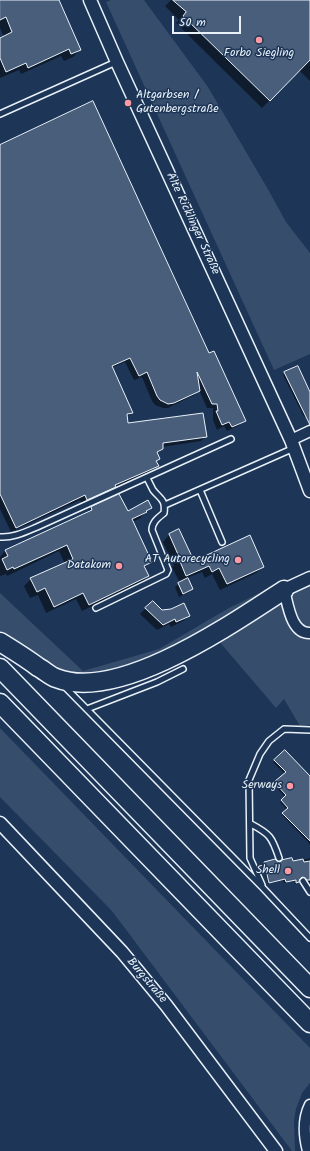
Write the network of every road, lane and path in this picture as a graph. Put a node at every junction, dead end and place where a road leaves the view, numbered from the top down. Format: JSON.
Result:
{"nodes":[{"id":1,"x":90,"y":0,"type":"edge"},
{"id":2,"x":117,"y":62,"type":"junction"},
{"id":3,"x":0,"y":114,"type":"edge"},
{"id":4,"x":310,"y":432,"type":"edge"},
{"id":5,"x":231,"y":439,"type":"dead end"},
{"id":6,"x":292,"y":444,"type":"junction"},
{"id":7,"x":147,"y":478,"type":"junction"},
{"id":8,"x":309,"y":488,"type":"edge"},
{"id":9,"x":200,"y":490,"type":"junction"},
{"id":10,"x":165,"y":505,"type":"junction"},
{"id":11,"x":0,"y":537,"type":"edge"},
{"id":12,"x":222,"y":542,"type":"dead end"},
{"id":13,"x":310,"y":578,"type":"edge"},
{"id":14,"x":284,"y":590,"type":"junction"},
{"id":15,"x":96,"y":608,"type":"dead end"},
{"id":16,"x":310,"y":633,"type":"edge"},
{"id":17,"x":0,"y":642,"type":"edge"},
{"id":18,"x":0,"y":668,"type":"edge"},
{"id":19,"x":183,"y":669,"type":"dead end"},
{"id":20,"x":56,"y":678,"type":"junction"},
{"id":21,"x":0,"y":703,"type":"edge"},
{"id":22,"x":87,"y":709,"type":"junction"},
{"id":23,"x":310,"y":730,"type":"edge"},
{"id":24,"x":0,"y":823,"type":"edge"},
{"id":25,"x":251,"y":824,"type":"junction"},
{"id":26,"x":279,"y":858,"type":"dead end"},
{"id":27,"x":303,"y":882,"type":"dead end"},
{"id":28,"x":263,"y":888,"type":"junction"},
{"id":29,"x":310,"y":892,"type":"edge"},
{"id":30,"x":310,"y":938,"type":"edge"},
{"id":31,"x":310,"y":988,"type":"edge"},
{"id":32,"x":310,"y":1023,"type":"edge"},
{"id":33,"x":310,"y":1105,"type":"edge"},
{"id":34,"x":276,"y":1151,"type":"edge"},
{"id":35,"x":308,"y":1151,"type":"edge"}],
"edges":[{"from":1,"to":2,"type":"street","name":"Alte Ricklinger Straße"},
{"from":2,"to":3,"type":"lane"},
{"from":2,"to":6,"type":"street","name":"Alte Ricklinger Straße"},
{"from":4,"to":6,"type":"street"},
{"from":5,"to":7,"type":"lane"},
{"from":6,"to":8,"type":"street","name":"Alte Ricklinger Straße"},
{"from":6,"to":9,"type":"lane"},
{"from":7,"to":10,"type":"lane"},
{"from":7,"to":11,"type":"lane"},
{"from":9,"to":10,"type":"lane"},
{"from":9,"to":12,"type":"lane"},
{"from":10,"to":15,"type":"lane"},
{"from":13,"to":14,"type":"street"},
{"from":14,"to":16,"type":"street"},
{"from":14,"to":20,"type":"highway"},
{"from":17,"to":20,"type":"highway"},
{"from":18,"to":31,"type":"highway"},
{"from":19,"to":22,"type":"lane"},
{"from":20,"to":22,"type":"lane"},
{"from":21,"to":32,"type":"highway"},
{"from":22,"to":28,"type":"lane"},
{"from":23,"to":25,"type":"lane"},
{"from":24,"to":34,"type":"street","name":"Burgstraße"},
{"from":25,"to":26,"type":"lane"},
{"from":25,"to":28,"type":"lane"},
{"from":27,"to":29,"type":"lane"},
{"from":28,"to":30,"type":"lane"},
{"from":33,"to":35,"type":"street"}]}
